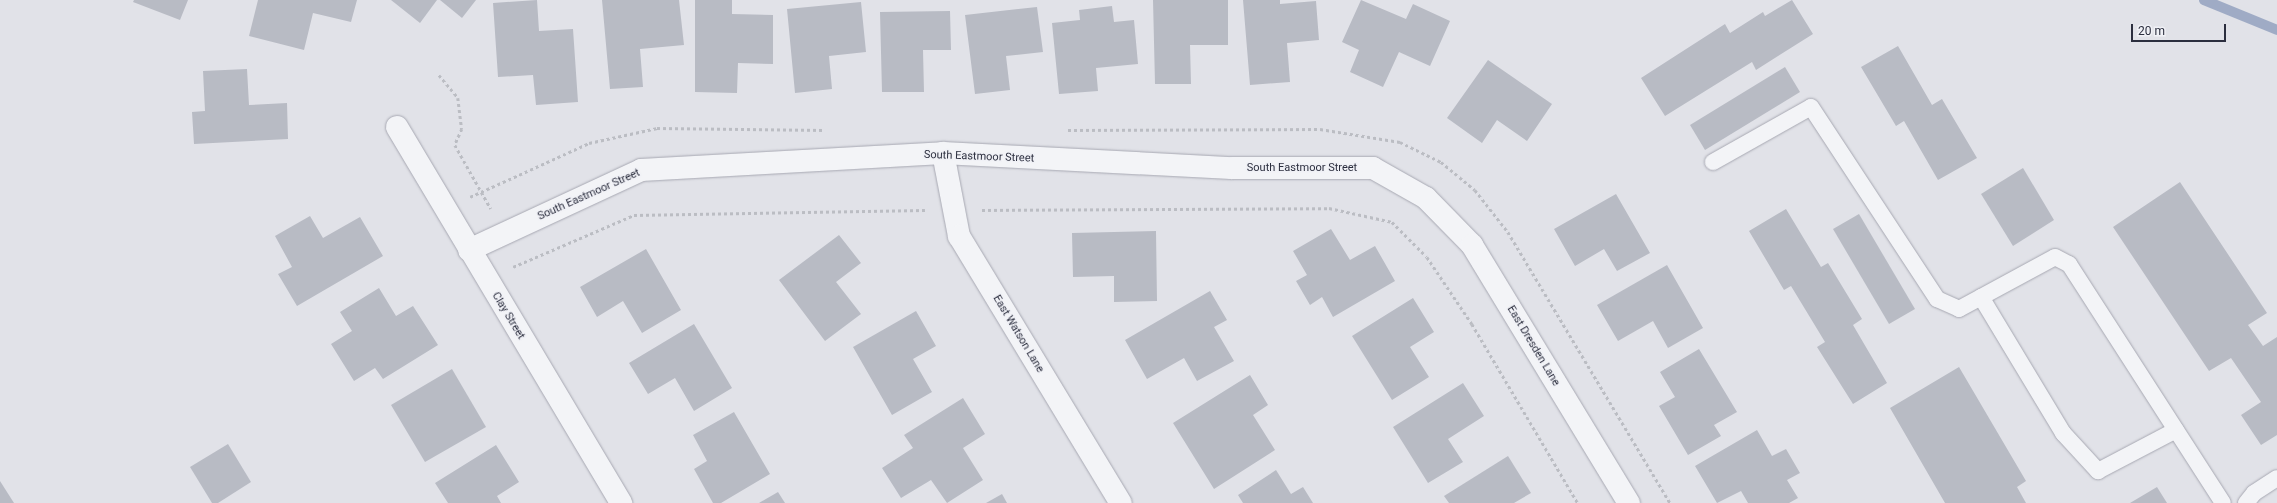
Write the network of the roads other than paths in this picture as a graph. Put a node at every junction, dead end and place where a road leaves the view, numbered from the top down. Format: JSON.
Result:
{"nodes":[{"id":1,"x":396,"y":127,"type":"dead end"},
{"id":2,"x":943,"y":154,"type":"junction"},
{"id":3,"x":1713,"y":162,"type":"dead end"},
{"id":4,"x":1426,"y":198,"type":"joint"},
{"id":5,"x":469,"y":250,"type":"junction"},
{"id":6,"x":1981,"y":297,"type":"junction"},
{"id":7,"x":2176,"y":430,"type":"junction"},
{"id":8,"x":2277,"y":478,"type":"edge"},
{"id":9,"x":621,"y":503,"type":"edge"},
{"id":10,"x":1121,"y":503,"type":"edge"},
{"id":11,"x":1629,"y":503,"type":"edge"},
{"id":12,"x":2223,"y":503,"type":"edge"},
{"id":13,"x":2246,"y":503,"type":"edge"}],
"edges":[{"from":1,"to":5,"type":"street","name":"Clay Street"},
{"from":2,"to":4,"type":"street","name":"South Eastmoor Street"},
{"from":2,"to":5,"type":"street","name":"South Eastmoor Street"},
{"from":2,"to":10,"type":"street","name":"East Watson Lane"},
{"from":3,"to":6,"type":"lane"},
{"from":4,"to":11,"type":"street","name":"East Dresden Lane"},
{"from":5,"to":9,"type":"street","name":"Clay Street"},
{"from":6,"to":7,"type":"lane"},
{"from":6,"to":7,"type":"lane"},
{"from":7,"to":12,"type":"lane"},
{"from":8,"to":13,"type":"lane"}]}
